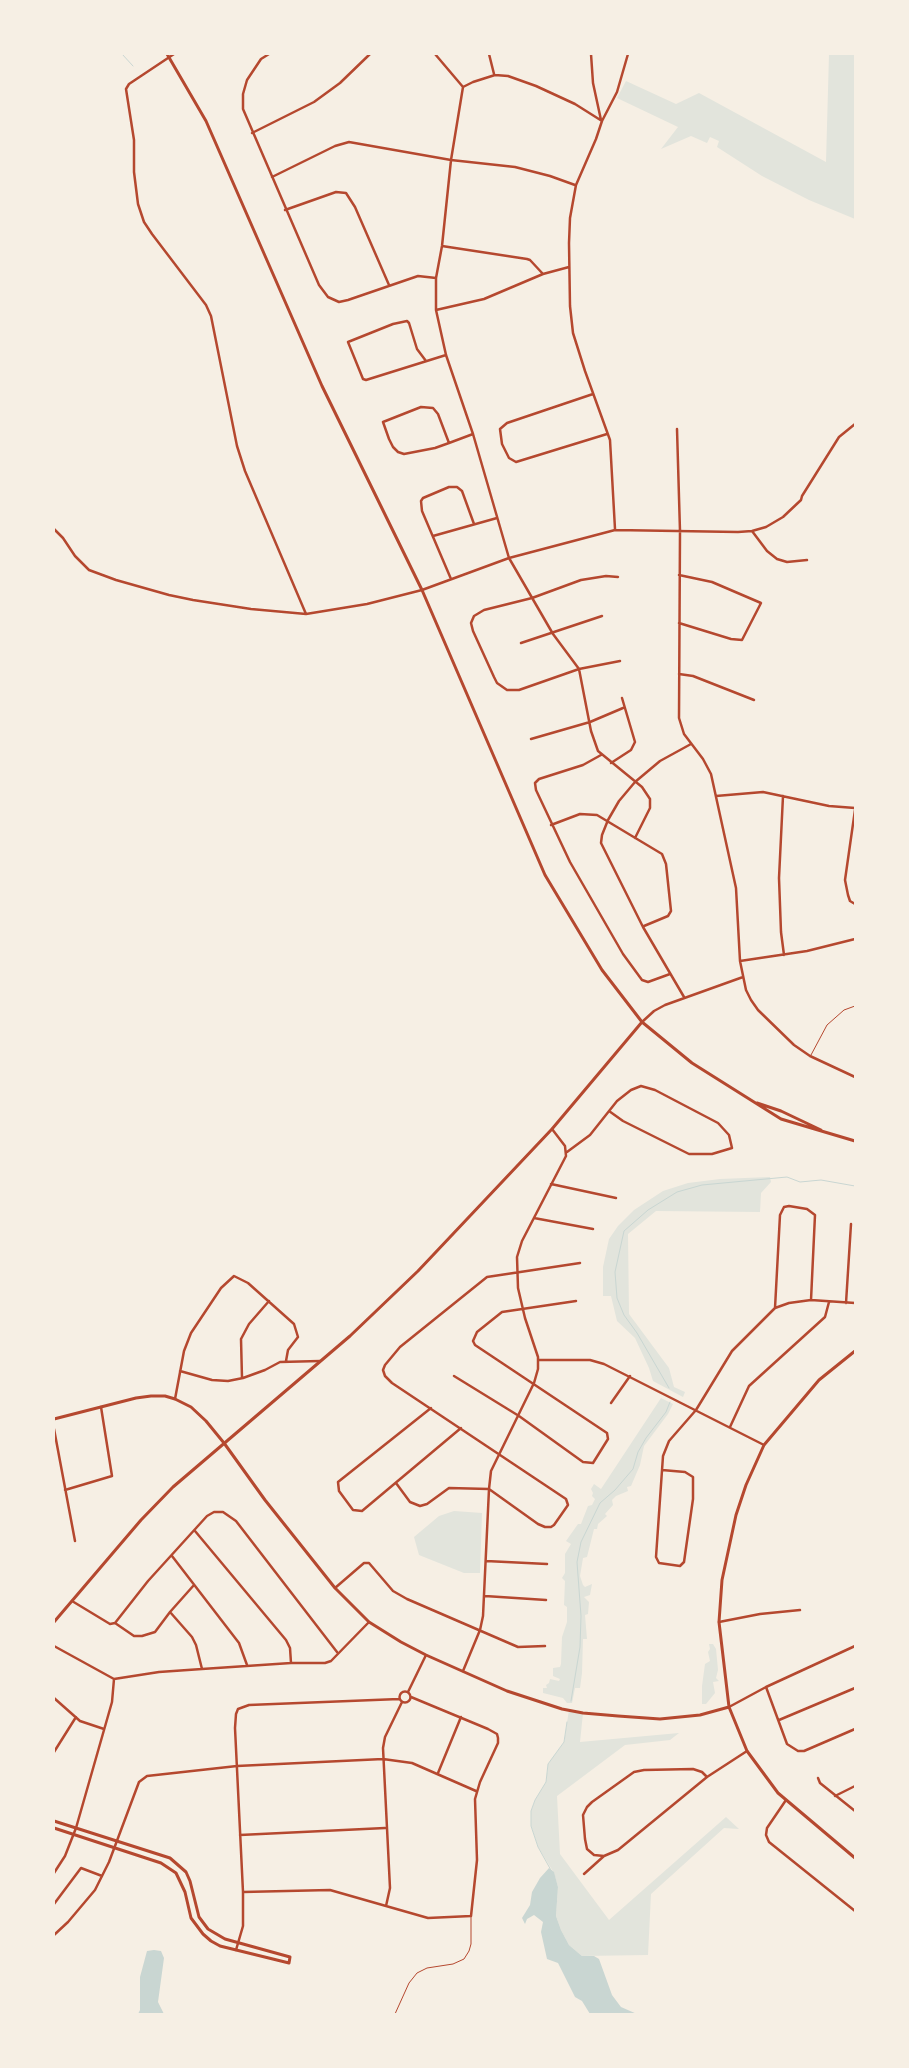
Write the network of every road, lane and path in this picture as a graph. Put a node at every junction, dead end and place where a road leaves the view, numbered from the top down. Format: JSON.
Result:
{"nodes":[{"id":1,"x":174,"y":54,"type":"edge"},
{"id":2,"x":269,"y":54,"type":"edge"},
{"id":3,"x":370,"y":54,"type":"edge"},
{"id":4,"x":435,"y":54,"type":"edge"},
{"id":5,"x":489,"y":54,"type":"edge"},
{"id":6,"x":591,"y":54,"type":"edge"},
{"id":7,"x":628,"y":54,"type":"edge"},
{"id":8,"x":168,"y":55,"type":"edge"},
{"id":9,"x":494,"y":74,"type":"junction"},
{"id":10,"x":463,"y":87,"type":"junction"},
{"id":11,"x":602,"y":121,"type":"junction"},
{"id":12,"x":252,"y":133,"type":"junction"},
{"id":13,"x":451,"y":160,"type":"junction"},
{"id":14,"x":272,"y":177,"type":"junction"},
{"id":15,"x":576,"y":185,"type":"junction"},
{"id":16,"x":285,"y":210,"type":"junction"},
{"id":17,"x":442,"y":246,"type":"junction"},
{"id":18,"x":570,"y":266,"type":"junction"},
{"id":19,"x":543,"y":274,"type":"junction"},
{"id":20,"x":436,"y":278,"type":"junction"},
{"id":21,"x":388,"y":285,"type":"junction"},
{"id":22,"x":436,"y":310,"type":"junction"},
{"id":23,"x":446,"y":355,"type":"junction"},
{"id":24,"x":426,"y":361,"type":"junction"},
{"id":25,"x":594,"y":394,"type":"junction"},
{"id":26,"x":855,"y":424,"type":"edge"},
{"id":27,"x":676,"y":429,"type":"dead end"},
{"id":28,"x":608,"y":433,"type":"junction"},
{"id":29,"x":472,"y":434,"type":"junction"},
{"id":30,"x":449,"y":442,"type":"junction"},
{"id":31,"x":497,"y":518,"type":"junction"},
{"id":32,"x":474,"y":524,"type":"junction"},
{"id":33,"x":54,"y":529,"type":"edge"},
{"id":34,"x":615,"y":530,"type":"junction"},
{"id":35,"x":680,"y":531,"type":"junction"},
{"id":36,"x":752,"y":531,"type":"junction"},
{"id":37,"x":432,"y":536,"type":"junction"},
{"id":38,"x":509,"y":558,"type":"junction"},
{"id":39,"x":807,"y":560,"type":"dead end"},
{"id":40,"x":680,"y":575,"type":"junction"},
{"id":41,"x":618,"y":577,"type":"dead end"},
{"id":42,"x":451,"y":579,"type":"junction"},
{"id":43,"x":422,"y":590,"type":"junction"},
{"id":44,"x":532,"y":598,"type":"junction"},
{"id":45,"x":306,"y":614,"type":"junction"},
{"id":46,"x":602,"y":616,"type":"dead end"},
{"id":47,"x":679,"y":622,"type":"junction"},
{"id":48,"x":553,"y":634,"type":"junction"},
{"id":49,"x":521,"y":643,"type":"dead end"},
{"id":50,"x":620,"y":661,"type":"dead end"},
{"id":51,"x":579,"y":669,"type":"junction"},
{"id":52,"x":679,"y":674,"type":"junction"},
{"id":53,"x":622,"y":698,"type":"dead end"},
{"id":54,"x":754,"y":700,"type":"dead end"},
{"id":55,"x":624,"y":708,"type":"junction"},
{"id":56,"x":590,"y":722,"type":"junction"},
{"id":57,"x":531,"y":739,"type":"dead end"},
{"id":58,"x":691,"y":744,"type":"junction"},
{"id":59,"x":601,"y":755,"type":"junction"},
{"id":60,"x":612,"y":763,"type":"junction"},
{"id":61,"x":635,"y":782,"type":"junction"},
{"id":62,"x":716,"y":796,"type":"junction"},
{"id":63,"x":783,"y":796,"type":"junction"},
{"id":64,"x":855,"y":809,"type":"edge"},
{"id":65,"x":608,"y":820,"type":"junction"},
{"id":66,"x":552,"y":825,"type":"junction"},
{"id":67,"x":635,"y":838,"type":"junction"},
{"id":68,"x":855,"y":904,"type":"edge"},
{"id":69,"x":643,"y":926,"type":"junction"},
{"id":70,"x":855,"y":938,"type":"edge"},
{"id":71,"x":784,"y":955,"type":"junction"},
{"id":72,"x":740,"y":961,"type":"junction"},
{"id":73,"x":670,"y":974,"type":"junction"},
{"id":74,"x":743,"y":977,"type":"junction"},
{"id":75,"x":684,"y":997,"type":"junction"},
{"id":76,"x":855,"y":1006,"type":"edge"},
{"id":77,"x":642,"y":1022,"type":"junction"},
{"id":78,"x":810,"y":1056,"type":"junction"},
{"id":79,"x":855,"y":1077,"type":"edge"},
{"id":80,"x":752,"y":1101,"type":"junction"},
{"id":81,"x":610,"y":1111,"type":"junction"},
{"id":82,"x":552,"y":1129,"type":"junction"},
{"id":83,"x":827,"y":1133,"type":"junction"},
{"id":84,"x":855,"y":1141,"type":"edge"},
{"id":85,"x":567,"y":1152,"type":"junction"},
{"id":86,"x":552,"y":1184,"type":"junction"},
{"id":87,"x":616,"y":1198,"type":"dead end"},
{"id":88,"x":534,"y":1218,"type":"junction"},
{"id":89,"x":852,"y":1224,"type":"dead end"},
{"id":90,"x":593,"y":1229,"type":"dead end"},
{"id":91,"x":580,"y":1264,"type":"dead end"},
{"id":92,"x":517,"y":1272,"type":"junction"},
{"id":93,"x":811,"y":1300,"type":"junction"},
{"id":94,"x":268,"y":1301,"type":"junction"},
{"id":95,"x":576,"y":1301,"type":"dead end"},
{"id":96,"x":829,"y":1302,"type":"junction"},
{"id":97,"x":846,"y":1303,"type":"junction"},
{"id":98,"x":855,"y":1303,"type":"edge"},
{"id":99,"x":523,"y":1308,"type":"junction"},
{"id":100,"x":775,"y":1308,"type":"junction"},
{"id":101,"x":855,"y":1351,"type":"edge"},
{"id":102,"x":539,"y":1360,"type":"junction"},
{"id":103,"x":286,"y":1361,"type":"junction"},
{"id":104,"x":320,"y":1361,"type":"junction"},
{"id":105,"x":180,"y":1371,"type":"junction"},
{"id":106,"x":454,"y":1376,"type":"dead end"},
{"id":107,"x":630,"y":1376,"type":"junction"},
{"id":108,"x":242,"y":1378,"type":"junction"},
{"id":109,"x":534,"y":1383,"type":"junction"},
{"id":110,"x":175,"y":1399,"type":"junction"},
{"id":111,"x":611,"y":1403,"type":"dead end"},
{"id":112,"x":101,"y":1407,"type":"junction"},
{"id":113,"x":431,"y":1408,"type":"junction"},
{"id":114,"x":696,"y":1410,"type":"junction"},
{"id":115,"x":519,"y":1416,"type":"junction"},
{"id":116,"x":54,"y":1419,"type":"edge"},
{"id":117,"x":730,"y":1427,"type":"junction"},
{"id":118,"x":461,"y":1428,"type":"junction"},
{"id":119,"x":54,"y":1429,"type":"edge"},
{"id":120,"x":224,"y":1443,"type":"junction"},
{"id":121,"x":764,"y":1445,"type":"junction"},
{"id":122,"x":498,"y":1454,"type":"junction"},
{"id":123,"x":662,"y":1470,"type":"junction"},
{"id":124,"x":396,"y":1484,"type":"junction"},
{"id":125,"x":489,"y":1489,"type":"junction"},
{"id":126,"x":66,"y":1490,"type":"junction"},
{"id":127,"x":195,"y":1530,"type":"junction"},
{"id":128,"x":75,"y":1541,"type":"dead end"},
{"id":129,"x":172,"y":1556,"type":"junction"},
{"id":130,"x":486,"y":1561,"type":"junction"},
{"id":131,"x":547,"y":1564,"type":"dead end"},
{"id":132,"x":194,"y":1585,"type":"junction"},
{"id":133,"x":335,"y":1588,"type":"junction"},
{"id":134,"x":485,"y":1596,"type":"junction"},
{"id":135,"x":546,"y":1600,"type":"dead end"},
{"id":136,"x":72,"y":1601,"type":"junction"},
{"id":137,"x":800,"y":1610,"type":"dead end"},
{"id":138,"x":170,"y":1612,"type":"junction"},
{"id":139,"x":54,"y":1622,"type":"edge"},
{"id":140,"x":369,"y":1622,"type":"junction"},
{"id":141,"x":719,"y":1622,"type":"junction"},
{"id":142,"x":115,"y":1624,"type":"junction"},
{"id":143,"x":480,"y":1630,"type":"junction"},
{"id":144,"x":54,"y":1646,"type":"edge"},
{"id":145,"x":545,"y":1646,"type":"dead end"},
{"id":146,"x":855,"y":1646,"type":"edge"},
{"id":147,"x":337,"y":1652,"type":"junction"},
{"id":148,"x":426,"y":1655,"type":"junction"},
{"id":149,"x":291,"y":1663,"type":"junction"},
{"id":150,"x":248,"y":1666,"type":"junction"},
{"id":151,"x":202,"y":1669,"type":"junction"},
{"id":152,"x":463,"y":1670,"type":"junction"},
{"id":153,"x":114,"y":1679,"type":"junction"},
{"id":154,"x":766,"y":1687,"type":"junction"},
{"id":155,"x":855,"y":1688,"type":"edge"},
{"id":156,"x":408,"y":1692,"type":"junction"},
{"id":157,"x":411,"y":1697,"type":"junction"},
{"id":158,"x":54,"y":1698,"type":"edge"},
{"id":159,"x":399,"y":1698,"type":"junction"},
{"id":160,"x":402,"y":1702,"type":"junction"},
{"id":161,"x":730,"y":1707,"type":"junction"},
{"id":162,"x":76,"y":1717,"type":"junction"},
{"id":163,"x":460,"y":1717,"type":"junction"},
{"id":164,"x":779,"y":1720,"type":"junction"},
{"id":165,"x":855,"y":1728,"type":"edge"},
{"id":166,"x":104,"y":1729,"type":"junction"},
{"id":167,"x":747,"y":1751,"type":"junction"},
{"id":168,"x":54,"y":1752,"type":"edge"},
{"id":169,"x":383,"y":1759,"type":"junction"},
{"id":170,"x":237,"y":1766,"type":"junction"},
{"id":171,"x":438,"y":1773,"type":"junction"},
{"id":172,"x":708,"y":1777,"type":"junction"},
{"id":173,"x":818,"y":1778,"type":"dead end"},
{"id":174,"x":855,"y":1786,"type":"edge"},
{"id":175,"x":476,"y":1791,"type":"junction"},
{"id":176,"x":835,"y":1796,"type":"junction"},
{"id":177,"x":786,"y":1800,"type":"junction"},
{"id":178,"x":855,"y":1811,"type":"edge"},
{"id":179,"x":54,"y":1821,"type":"edge"},
{"id":180,"x":54,"y":1828,"type":"edge"},
{"id":181,"x":76,"y":1828,"type":"junction"},
{"id":182,"x":386,"y":1828,"type":"junction"},
{"id":183,"x":73,"y":1835,"type":"junction"},
{"id":184,"x":240,"y":1835,"type":"junction"},
{"id":185,"x":117,"y":1840,"type":"junction"},
{"id":186,"x":115,"y":1847,"type":"junction"},
{"id":187,"x":604,"y":1856,"type":"junction"},
{"id":188,"x":855,"y":1858,"type":"edge"},
{"id":189,"x":54,"y":1872,"type":"edge"},
{"id":190,"x":584,"y":1874,"type":"dead end"},
{"id":191,"x":102,"y":1877,"type":"junction"},
{"id":192,"x":243,"y":1892,"type":"junction"},
{"id":193,"x":54,"y":1904,"type":"edge"},
{"id":194,"x":386,"y":1906,"type":"junction"},
{"id":195,"x":855,"y":1911,"type":"edge"},
{"id":196,"x":471,"y":1916,"type":"junction"},
{"id":197,"x":54,"y":1935,"type":"edge"},
{"id":198,"x":239,"y":1942,"type":"junction"},
{"id":199,"x":236,"y":1950,"type":"junction"},
{"id":200,"x":395,"y":2014,"type":"edge"}],
"edges":[{"from":1,"to":8,"type":"street"},
{"from":2,"to":12,"type":"street"},
{"from":3,"to":12,"type":"street"},
{"from":4,"to":10,"type":"street"},
{"from":5,"to":9,"type":"street"},
{"from":6,"to":11,"type":"street"},
{"from":7,"to":11,"type":"street"},
{"from":8,"to":43,"type":"main road"},
{"from":8,"to":45,"type":"street"},
{"from":9,"to":10,"type":"street"},
{"from":9,"to":11,"type":"street"},
{"from":10,"to":13,"type":"street"},
{"from":11,"to":15,"type":"street"},
{"from":12,"to":14,"type":"street"},
{"from":13,"to":14,"type":"street"},
{"from":13,"to":15,"type":"street"},
{"from":13,"to":17,"type":"street"},
{"from":14,"to":16,"type":"street"},
{"from":15,"to":18,"type":"street"},
{"from":16,"to":21,"type":"street"},
{"from":16,"to":21,"type":"street"},
{"from":17,"to":19,"type":"street"},
{"from":17,"to":20,"type":"street"},
{"from":18,"to":19,"type":"street"},
{"from":18,"to":25,"type":"street"},
{"from":19,"to":22,"type":"street"},
{"from":20,"to":21,"type":"street"},
{"from":20,"to":22,"type":"street"},
{"from":22,"to":23,"type":"street"},
{"from":23,"to":24,"type":"street"},
{"from":23,"to":29,"type":"street"},
{"from":24,"to":24,"type":"street"},
{"from":25,"to":28,"type":"street"},
{"from":25,"to":28,"type":"street"},
{"from":26,"to":36,"type":"street"},
{"from":27,"to":35,"type":"street"},
{"from":28,"to":34,"type":"street"},
{"from":29,"to":30,"type":"street"},
{"from":29,"to":31,"type":"street"},
{"from":30,"to":30,"type":"street"},
{"from":31,"to":32,"type":"street"},
{"from":31,"to":38,"type":"street"},
{"from":32,"to":37,"type":"street"},
{"from":32,"to":37,"type":"street"},
{"from":33,"to":45,"type":"street"},
{"from":34,"to":35,"type":"street"},
{"from":34,"to":38,"type":"street"},
{"from":35,"to":36,"type":"street"},
{"from":35,"to":40,"type":"street"},
{"from":36,"to":39,"type":"street"},
{"from":37,"to":42,"type":"street"},
{"from":38,"to":42,"type":"street"},
{"from":38,"to":44,"type":"street"},
{"from":40,"to":47,"type":"street"},
{"from":40,"to":47,"type":"street"},
{"from":41,"to":44,"type":"street"},
{"from":42,"to":43,"type":"street"},
{"from":43,"to":45,"type":"street"},
{"from":43,"to":77,"type":"main road"},
{"from":44,"to":48,"type":"street"},
{"from":44,"to":51,"type":"street"},
{"from":46,"to":48,"type":"street"},
{"from":47,"to":52,"type":"street"},
{"from":48,"to":49,"type":"street"},
{"from":48,"to":51,"type":"street"},
{"from":50,"to":51,"type":"street"},
{"from":51,"to":56,"type":"street"},
{"from":52,"to":54,"type":"street"},
{"from":52,"to":58,"type":"street"},
{"from":53,"to":55,"type":"street"},
{"from":55,"to":56,"type":"street"},
{"from":55,"to":60,"type":"street"},
{"from":56,"to":57,"type":"street"},
{"from":56,"to":59,"type":"street"},
{"from":58,"to":61,"type":"street"},
{"from":58,"to":62,"type":"street"},
{"from":59,"to":60,"type":"street"},
{"from":59,"to":66,"type":"street"},
{"from":60,"to":61,"type":"street"},
{"from":61,"to":65,"type":"street"},
{"from":61,"to":67,"type":"street"},
{"from":62,"to":63,"type":"street"},
{"from":62,"to":72,"type":"street"},
{"from":63,"to":64,"type":"street"},
{"from":63,"to":71,"type":"street"},
{"from":64,"to":68,"type":"street"},
{"from":65,"to":66,"type":"street"},
{"from":65,"to":67,"type":"street"},
{"from":65,"to":69,"type":"street"},
{"from":66,"to":73,"type":"street"},
{"from":67,"to":69,"type":"street"},
{"from":69,"to":73,"type":"street"},
{"from":70,"to":71,"type":"street"},
{"from":71,"to":72,"type":"street"},
{"from":72,"to":74,"type":"street"},
{"from":73,"to":75,"type":"street"},
{"from":74,"to":75,"type":"street"},
{"from":74,"to":78,"type":"street"},
{"from":75,"to":77,"type":"street"},
{"from":76,"to":78,"type":"lane"},
{"from":77,"to":80,"type":"main road"},
{"from":77,"to":82,"type":"main road"},
{"from":78,"to":79,"type":"street"},
{"from":80,"to":83,"type":"main road"},
{"from":80,"to":83,"type":"main road"},
{"from":81,"to":81,"type":"street"},
{"from":81,"to":85,"type":"street"},
{"from":82,"to":85,"type":"street"},
{"from":82,"to":104,"type":"main road"},
{"from":83,"to":84,"type":"main road"},
{"from":85,"to":86,"type":"street"},
{"from":86,"to":87,"type":"street"},
{"from":86,"to":88,"type":"street"},
{"from":88,"to":90,"type":"street"},
{"from":88,"to":92,"type":"street"},
{"from":89,"to":97,"type":"street"},
{"from":91,"to":92,"type":"street"},
{"from":92,"to":99,"type":"street"},
{"from":92,"to":113,"type":"street"},
{"from":93,"to":96,"type":"street"},
{"from":93,"to":100,"type":"street"},
{"from":93,"to":100,"type":"street"},
{"from":94,"to":103,"type":"street"},
{"from":94,"to":105,"type":"street"},
{"from":94,"to":108,"type":"street"},
{"from":95,"to":99,"type":"street"},
{"from":96,"to":97,"type":"street"},
{"from":96,"to":117,"type":"street"},
{"from":97,"to":98,"type":"street"},
{"from":99,"to":102,"type":"street"},
{"from":99,"to":109,"type":"street"},
{"from":100,"to":114,"type":"street"},
{"from":101,"to":121,"type":"main road"},
{"from":102,"to":107,"type":"street"},
{"from":102,"to":109,"type":"street"},
{"from":103,"to":104,"type":"street"},
{"from":103,"to":108,"type":"street"},
{"from":104,"to":120,"type":"main road"},
{"from":105,"to":108,"type":"street"},
{"from":105,"to":110,"type":"street"},
{"from":106,"to":115,"type":"street"},
{"from":107,"to":111,"type":"street"},
{"from":107,"to":114,"type":"street"},
{"from":109,"to":115,"type":"street"},
{"from":109,"to":115,"type":"street"},
{"from":110,"to":112,"type":"main road"},
{"from":110,"to":120,"type":"main road"},
{"from":112,"to":116,"type":"main road"},
{"from":112,"to":126,"type":"street"},
{"from":113,"to":118,"type":"street"},
{"from":113,"to":124,"type":"street"},
{"from":114,"to":117,"type":"street"},
{"from":114,"to":123,"type":"street"},
{"from":115,"to":122,"type":"street"},
{"from":117,"to":121,"type":"street"},
{"from":118,"to":122,"type":"street"},
{"from":118,"to":124,"type":"street"},
{"from":119,"to":126,"type":"street"},
{"from":120,"to":133,"type":"main road"},
{"from":120,"to":136,"type":"main road"},
{"from":121,"to":141,"type":"main road"},
{"from":122,"to":125,"type":"street"},
{"from":122,"to":125,"type":"street"},
{"from":123,"to":123,"type":"street"},
{"from":124,"to":125,"type":"street"},
{"from":125,"to":130,"type":"street"},
{"from":126,"to":128,"type":"street"},
{"from":127,"to":129,"type":"street"},
{"from":127,"to":147,"type":"street"},
{"from":127,"to":149,"type":"street"},
{"from":129,"to":132,"type":"street"},
{"from":129,"to":142,"type":"street"},
{"from":130,"to":131,"type":"street"},
{"from":130,"to":134,"type":"street"},
{"from":132,"to":138,"type":"street"},
{"from":132,"to":150,"type":"street"},
{"from":133,"to":140,"type":"main road"},
{"from":133,"to":143,"type":"street"},
{"from":134,"to":135,"type":"street"},
{"from":134,"to":143,"type":"street"},
{"from":136,"to":139,"type":"main road"},
{"from":136,"to":142,"type":"street"},
{"from":137,"to":141,"type":"street"},
{"from":138,"to":142,"type":"street"},
{"from":138,"to":151,"type":"street"},
{"from":140,"to":147,"type":"street"},
{"from":140,"to":148,"type":"main road"},
{"from":141,"to":161,"type":"main road"},
{"from":143,"to":145,"type":"street"},
{"from":143,"to":152,"type":"street"},
{"from":144,"to":153,"type":"street"},
{"from":146,"to":154,"type":"street"},
{"from":147,"to":149,"type":"street"},
{"from":148,"to":152,"type":"main road"},
{"from":148,"to":156,"type":"street"},
{"from":149,"to":150,"type":"street"},
{"from":150,"to":151,"type":"street"},
{"from":151,"to":153,"type":"street"},
{"from":152,"to":161,"type":"main road"},
{"from":153,"to":166,"type":"street"},
{"from":154,"to":161,"type":"street"},
{"from":154,"to":164,"type":"street"},
{"from":155,"to":164,"type":"street"},
{"from":156,"to":157,"type":"street"},
{"from":156,"to":159,"type":"street"},
{"from":157,"to":160,"type":"street"},
{"from":157,"to":163,"type":"street"},
{"from":158,"to":162,"type":"street"},
{"from":159,"to":160,"type":"street"},
{"from":159,"to":170,"type":"street"},
{"from":160,"to":169,"type":"street"},
{"from":161,"to":167,"type":"main road"},
{"from":162,"to":166,"type":"street"},
{"from":162,"to":168,"type":"street"},
{"from":163,"to":171,"type":"street"},
{"from":163,"to":175,"type":"street"},
{"from":164,"to":165,"type":"street"},
{"from":166,"to":181,"type":"street"},
{"from":167,"to":172,"type":"street"},
{"from":167,"to":177,"type":"main road"},
{"from":169,"to":170,"type":"street"},
{"from":169,"to":171,"type":"street"},
{"from":169,"to":182,"type":"street"},
{"from":170,"to":184,"type":"street"},
{"from":170,"to":185,"type":"street"},
{"from":171,"to":175,"type":"street"},
{"from":172,"to":187,"type":"street"},
{"from":172,"to":187,"type":"street"},
{"from":173,"to":176,"type":"street"},
{"from":174,"to":176,"type":"street"},
{"from":175,"to":196,"type":"street"},
{"from":176,"to":178,"type":"street"},
{"from":177,"to":188,"type":"main road"},
{"from":177,"to":195,"type":"street"},
{"from":179,"to":181,"type":"main road"},
{"from":180,"to":183,"type":"main road"},
{"from":181,"to":183,"type":"street"},
{"from":181,"to":185,"type":"main road"},
{"from":182,"to":184,"type":"street"},
{"from":182,"to":194,"type":"street"},
{"from":183,"to":186,"type":"main road"},
{"from":183,"to":189,"type":"street"},
{"from":184,"to":192,"type":"street"},
{"from":185,"to":186,"type":"street"},
{"from":185,"to":198,"type":"main road"},
{"from":186,"to":191,"type":"street"},
{"from":186,"to":199,"type":"main road"},
{"from":187,"to":190,"type":"street"},
{"from":191,"to":193,"type":"street"},
{"from":191,"to":197,"type":"street"},
{"from":192,"to":194,"type":"street"},
{"from":192,"to":198,"type":"street"},
{"from":194,"to":196,"type":"street"},
{"from":196,"to":200,"type":"lane"},
{"from":198,"to":199,"type":"street"},
{"from":198,"to":199,"type":"main road"}]}
